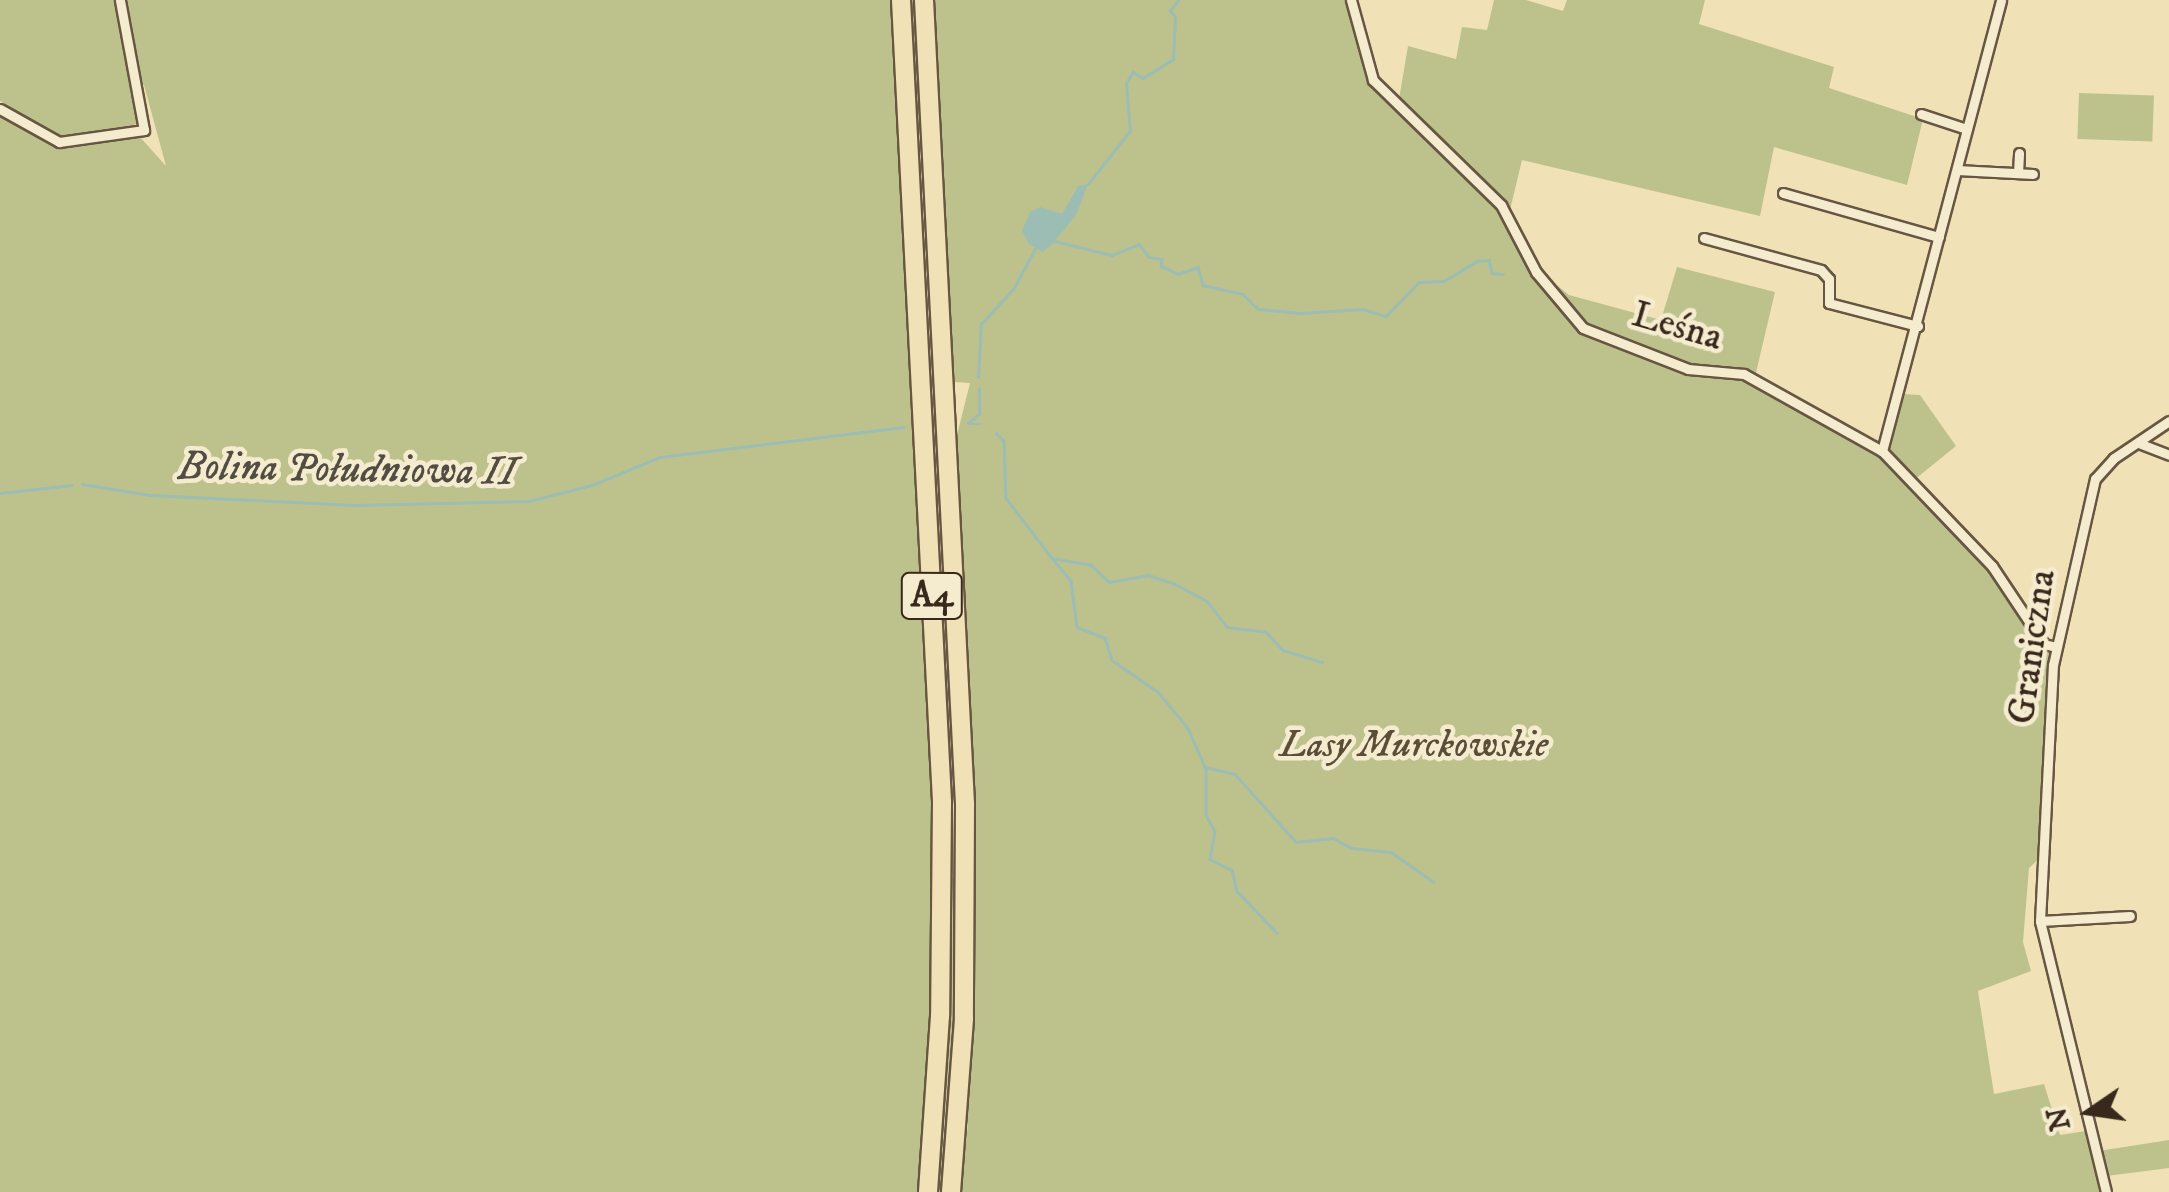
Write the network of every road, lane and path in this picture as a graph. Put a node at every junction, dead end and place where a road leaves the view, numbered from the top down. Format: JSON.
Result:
{"nodes":[{"id":1,"x":120,"y":0,"type":"edge"},
{"id":2,"x":901,"y":0,"type":"edge"},
{"id":3,"x":924,"y":0,"type":"edge"},
{"id":4,"x":1351,"y":0,"type":"edge"},
{"id":5,"x":2000,"y":0,"type":"edge"},
{"id":6,"x":0,"y":110,"type":"edge"},
{"id":7,"x":1921,"y":114,"type":"dead end"},
{"id":8,"x":1967,"y":129,"type":"junction"},
{"id":9,"x":2020,"y":153,"type":"dead end"},
{"id":10,"x":1956,"y":170,"type":"junction"},
{"id":11,"x":2018,"y":173,"type":"junction"},
{"id":12,"x":2033,"y":174,"type":"dead end"},
{"id":13,"x":1783,"y":194,"type":"dead end"},
{"id":14,"x":1940,"y":237,"type":"junction"},
{"id":15,"x":1704,"y":238,"type":"dead end"},
{"id":16,"x":1918,"y":326,"type":"junction"},
{"id":17,"x":2169,"y":421,"type":"edge"},
{"id":18,"x":2141,"y":444,"type":"junction"},
{"id":19,"x":1882,"y":451,"type":"junction"},
{"id":20,"x":2169,"y":455,"type":"edge"},
{"id":21,"x":2056,"y":647,"type":"junction"},
{"id":22,"x":2130,"y":916,"type":"dead end"},
{"id":23,"x":2040,"y":921,"type":"junction"},
{"id":24,"x":928,"y":1192,"type":"edge"},
{"id":25,"x":952,"y":1192,"type":"edge"},
{"id":26,"x":2106,"y":1192,"type":"edge"}],
"edges":[{"from":1,"to":6,"type":"street"},
{"from":2,"to":24,"type":"highway","number":"A4"},
{"from":3,"to":25,"type":"highway","number":"A4"},
{"from":4,"to":19,"type":"street","name":"Leśna"},
{"from":5,"to":8,"type":"street"},
{"from":7,"to":8,"type":"street"},
{"from":8,"to":10,"type":"street"},
{"from":9,"to":11,"type":"street"},
{"from":10,"to":11,"type":"street"},
{"from":10,"to":14,"type":"street"},
{"from":11,"to":12,"type":"street"},
{"from":13,"to":14,"type":"street"},
{"from":14,"to":16,"type":"street"},
{"from":15,"to":16,"type":"street"},
{"from":16,"to":19,"type":"street"},
{"from":17,"to":18,"type":"street","name":"Graniczna"},
{"from":18,"to":20,"type":"street"},
{"from":18,"to":21,"type":"street","name":"Graniczna"},
{"from":19,"to":21,"type":"street","name":"Leśna"},
{"from":21,"to":23,"type":"street","name":"Graniczna"},
{"from":22,"to":23,"type":"street"},
{"from":23,"to":26,"type":"street","name":"Graniczna"}]}
